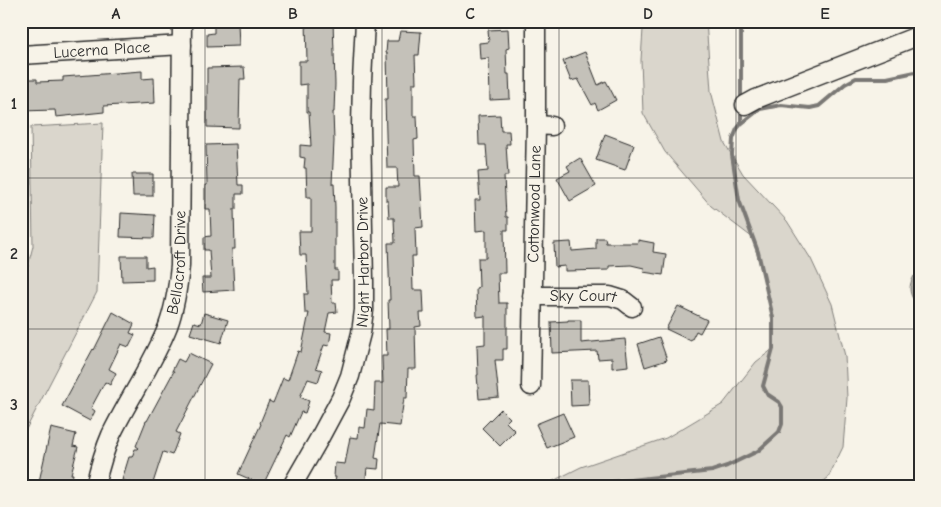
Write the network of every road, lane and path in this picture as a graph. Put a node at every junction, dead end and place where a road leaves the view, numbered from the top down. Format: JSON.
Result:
{"nodes":[{"id":1,"x":182,"y":21,"type":"edge"},
{"id":2,"x":365,"y":21,"type":"edge"},
{"id":3,"x":536,"y":21,"type":"edge"},
{"id":4,"x":920,"y":35,"type":"edge"},
{"id":5,"x":182,"y":45,"type":"junction"},
{"id":6,"x":21,"y":55,"type":"edge"},
{"id":7,"x":745,"y":105,"type":"dead end"},
{"id":8,"x":532,"y":296,"type":"junction"},
{"id":9,"x":632,"y":307,"type":"dead end"},
{"id":10,"x":531,"y":386,"type":"dead end"},
{"id":11,"x":95,"y":486,"type":"edge"},
{"id":12,"x":292,"y":486,"type":"edge"}],
"edges":[{"from":1,"to":5,"type":"street","name":"Bellacroft Drive"},
{"from":2,"to":12,"type":"street","name":"Night Harbor Drive"},
{"from":3,"to":8,"type":"street","name":"Cottonwood Lane"},
{"from":4,"to":7,"type":"street"},
{"from":5,"to":6,"type":"street","name":"Lucerna Place"},
{"from":5,"to":11,"type":"street","name":"Bellacroft Drive"},
{"from":8,"to":9,"type":"street","name":"Sky Court"},
{"from":8,"to":10,"type":"street","name":"Cottonwood Lane"}]}
